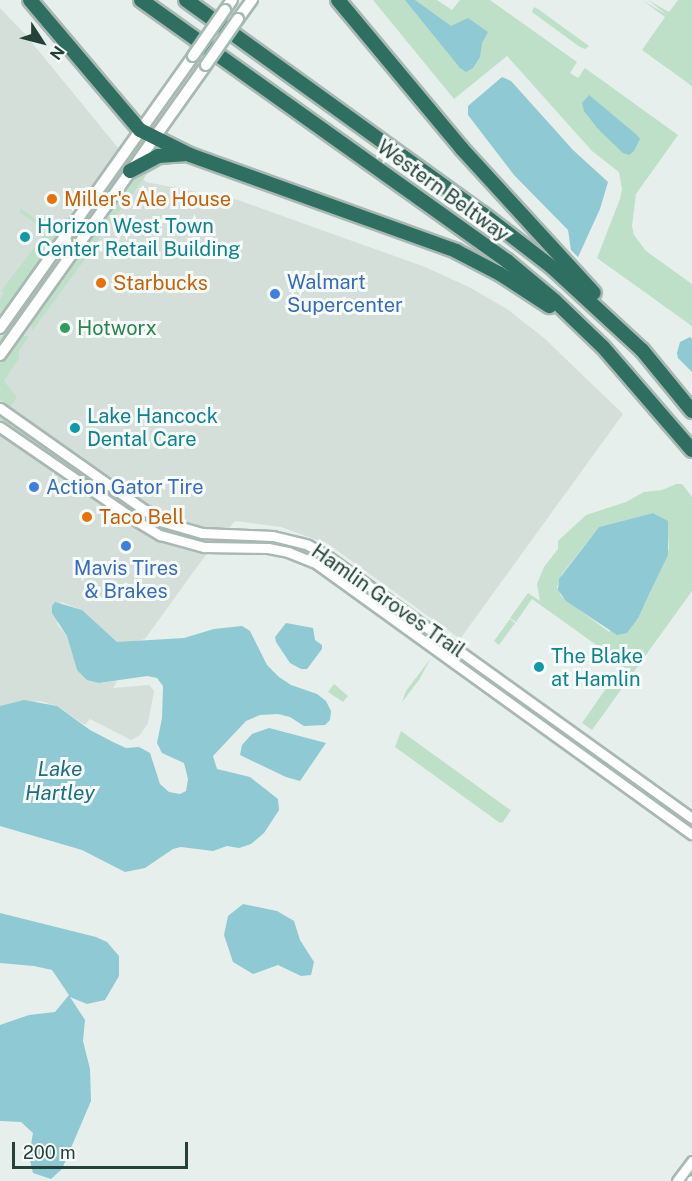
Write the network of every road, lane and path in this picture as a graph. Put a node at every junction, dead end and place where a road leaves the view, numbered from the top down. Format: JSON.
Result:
{"nodes":[{"id":1,"x":30,"y":0,"type":"edge"},
{"id":2,"x":141,"y":0,"type":"edge"},
{"id":3,"x":186,"y":0,"type":"edge"},
{"id":4,"x":232,"y":0,"type":"edge"},
{"id":5,"x":252,"y":0,"type":"edge"},
{"id":6,"x":338,"y":0,"type":"edge"},
{"id":7,"x":140,"y":130,"type":"junction"},
{"id":8,"x":154,"y":138,"type":"junction"},
{"id":9,"x":190,"y":155,"type":"junction"},
{"id":10,"x":130,"y":171,"type":"junction"},
{"id":11,"x":65,"y":236,"type":"junction"},
{"id":12,"x":65,"y":264,"type":"junction"},
{"id":13,"x":0,"y":328,"type":"edge"},
{"id":14,"x":603,"y":347,"type":"junction"},
{"id":15,"x":642,"y":350,"type":"junction"},
{"id":16,"x":0,"y":356,"type":"edge"},
{"id":17,"x":0,"y":408,"type":"edge"},
{"id":18,"x":692,"y":411,"type":"edge"},
{"id":19,"x":0,"y":427,"type":"edge"},
{"id":20,"x":692,"y":450,"type":"edge"},
{"id":21,"x":692,"y":818,"type":"edge"},
{"id":22,"x":692,"y":834,"type":"edge"},
{"id":23,"x":690,"y":1166,"type":"edge"},
{"id":24,"x":678,"y":1181,"type":"edge"}],
"edges":[{"from":1,"to":7,"type":"highway"},
{"from":2,"to":14,"type":"highway","name":"Western Beltway"},
{"from":3,"to":15,"type":"highway","name":"Western Beltway"},
{"from":4,"to":7,"type":"main road","bridge":true},
{"from":5,"to":8,"type":"main road","bridge":true},
{"from":6,"to":15,"type":"highway"},
{"from":7,"to":8,"type":"highway"},
{"from":7,"to":11,"type":"main road"},
{"from":8,"to":9,"type":"highway"},
{"from":8,"to":10,"type":"main road"},
{"from":9,"to":10,"type":"highway"},
{"from":9,"to":14,"type":"highway"},
{"from":10,"to":12,"type":"main road"},
{"from":11,"to":12,"type":"street"},
{"from":11,"to":13,"type":"main road"},
{"from":12,"to":16,"type":"main road"},
{"from":14,"to":20,"type":"highway","name":"Western Beltway"},
{"from":15,"to":18,"type":"highway","name":"Western Beltway"},
{"from":17,"to":21,"type":"street","name":"Hamlin Groves Trail"},
{"from":19,"to":22,"type":"street","name":"Hamlin Groves Trail"},
{"from":23,"to":24,"type":"street"}]}
